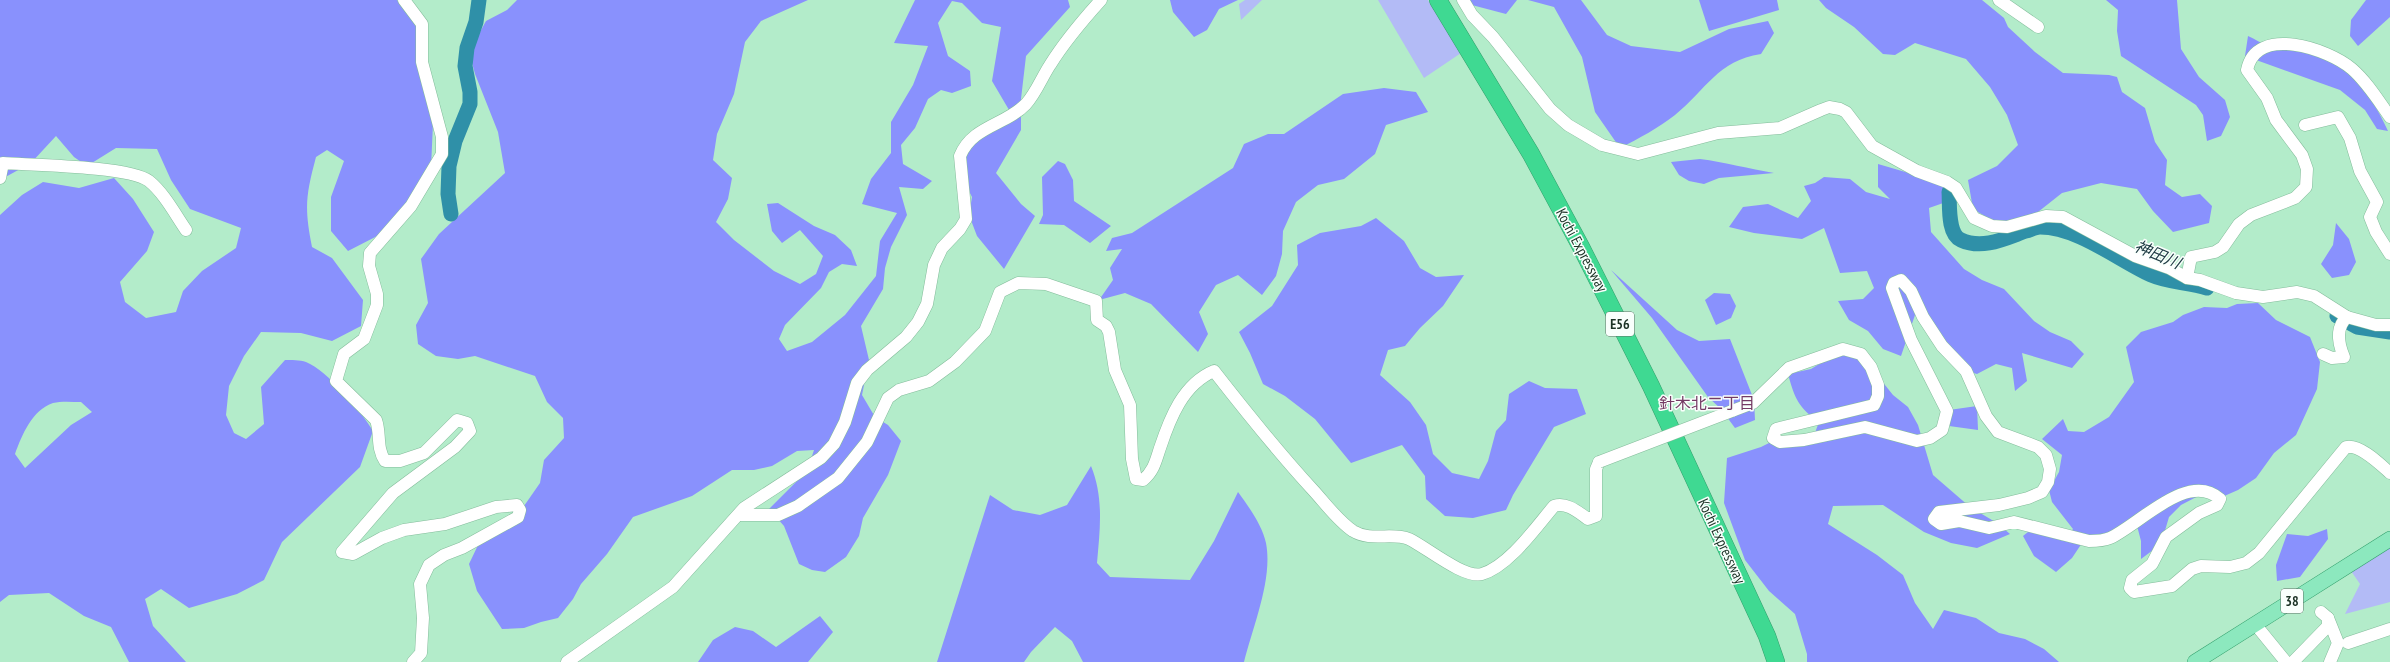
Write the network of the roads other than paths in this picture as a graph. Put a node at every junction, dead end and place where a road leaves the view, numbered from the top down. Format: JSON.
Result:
{"nodes":[{"id":1,"x":404,"y":0,"type":"edge"},
{"id":2,"x":1101,"y":0,"type":"edge"},
{"id":3,"x":1438,"y":0,"type":"edge"},
{"id":4,"x":1463,"y":0,"type":"edge"},
{"id":5,"x":1999,"y":0,"type":"edge"},
{"id":6,"x":2038,"y":27,"type":"dead end"},
{"id":7,"x":2390,"y":117,"type":"edge"},
{"id":8,"x":2305,"y":125,"type":"dead end"},
{"id":9,"x":0,"y":178,"type":"edge"},
{"id":10,"x":186,"y":230,"type":"dead end"},
{"id":11,"x":2390,"y":254,"type":"edge"},
{"id":12,"x":2187,"y":278,"type":"junction"},
{"id":13,"x":2347,"y":317,"type":"junction"},
{"id":14,"x":2390,"y":325,"type":"edge"},
{"id":15,"x":2323,"y":354,"type":"dead end"},
{"id":16,"x":2390,"y":473,"type":"edge"},
{"id":17,"x":739,"y":515,"type":"junction"},
{"id":18,"x":2390,"y":539,"type":"edge"},
{"id":19,"x":2255,"y":624,"type":"junction"},
{"id":20,"x":2390,"y":629,"type":"edge"},
{"id":21,"x":2348,"y":643,"type":"dead end"},
{"id":22,"x":412,"y":662,"type":"edge"},
{"id":23,"x":567,"y":662,"type":"edge"},
{"id":24,"x":1776,"y":662,"type":"edge"},
{"id":25,"x":2195,"y":662,"type":"edge"},
{"id":26,"x":2286,"y":662,"type":"edge"},
{"id":27,"x":2293,"y":662,"type":"edge"},
{"id":28,"x":2330,"y":662,"type":"edge"}],
"edges":[{"from":1,"to":22,"type":"street"},
{"from":2,"to":17,"type":"street"},
{"from":3,"to":24,"type":"highway","name":"Kochi Expressway","number":"E56"},
{"from":4,"to":12,"type":"street"},
{"from":5,"to":6,"type":"street"},
{"from":7,"to":12,"type":"street"},
{"from":8,"to":11,"type":"street"},
{"from":9,"to":10,"type":"street"},
{"from":12,"to":13,"type":"street"},
{"from":13,"to":14,"type":"street"},
{"from":13,"to":15,"type":"street"},
{"from":16,"to":17,"type":"street","bridge":true},
{"from":17,"to":23,"type":"street"},
{"from":18,"to":19,"type":"main road","number":"38"},
{"from":19,"to":25,"type":"main road","number":"38"},
{"from":19,"to":26,"type":"street"},
{"from":20,"to":21,"type":"street"},
{"from":27,"to":28,"type":"street"}]}
